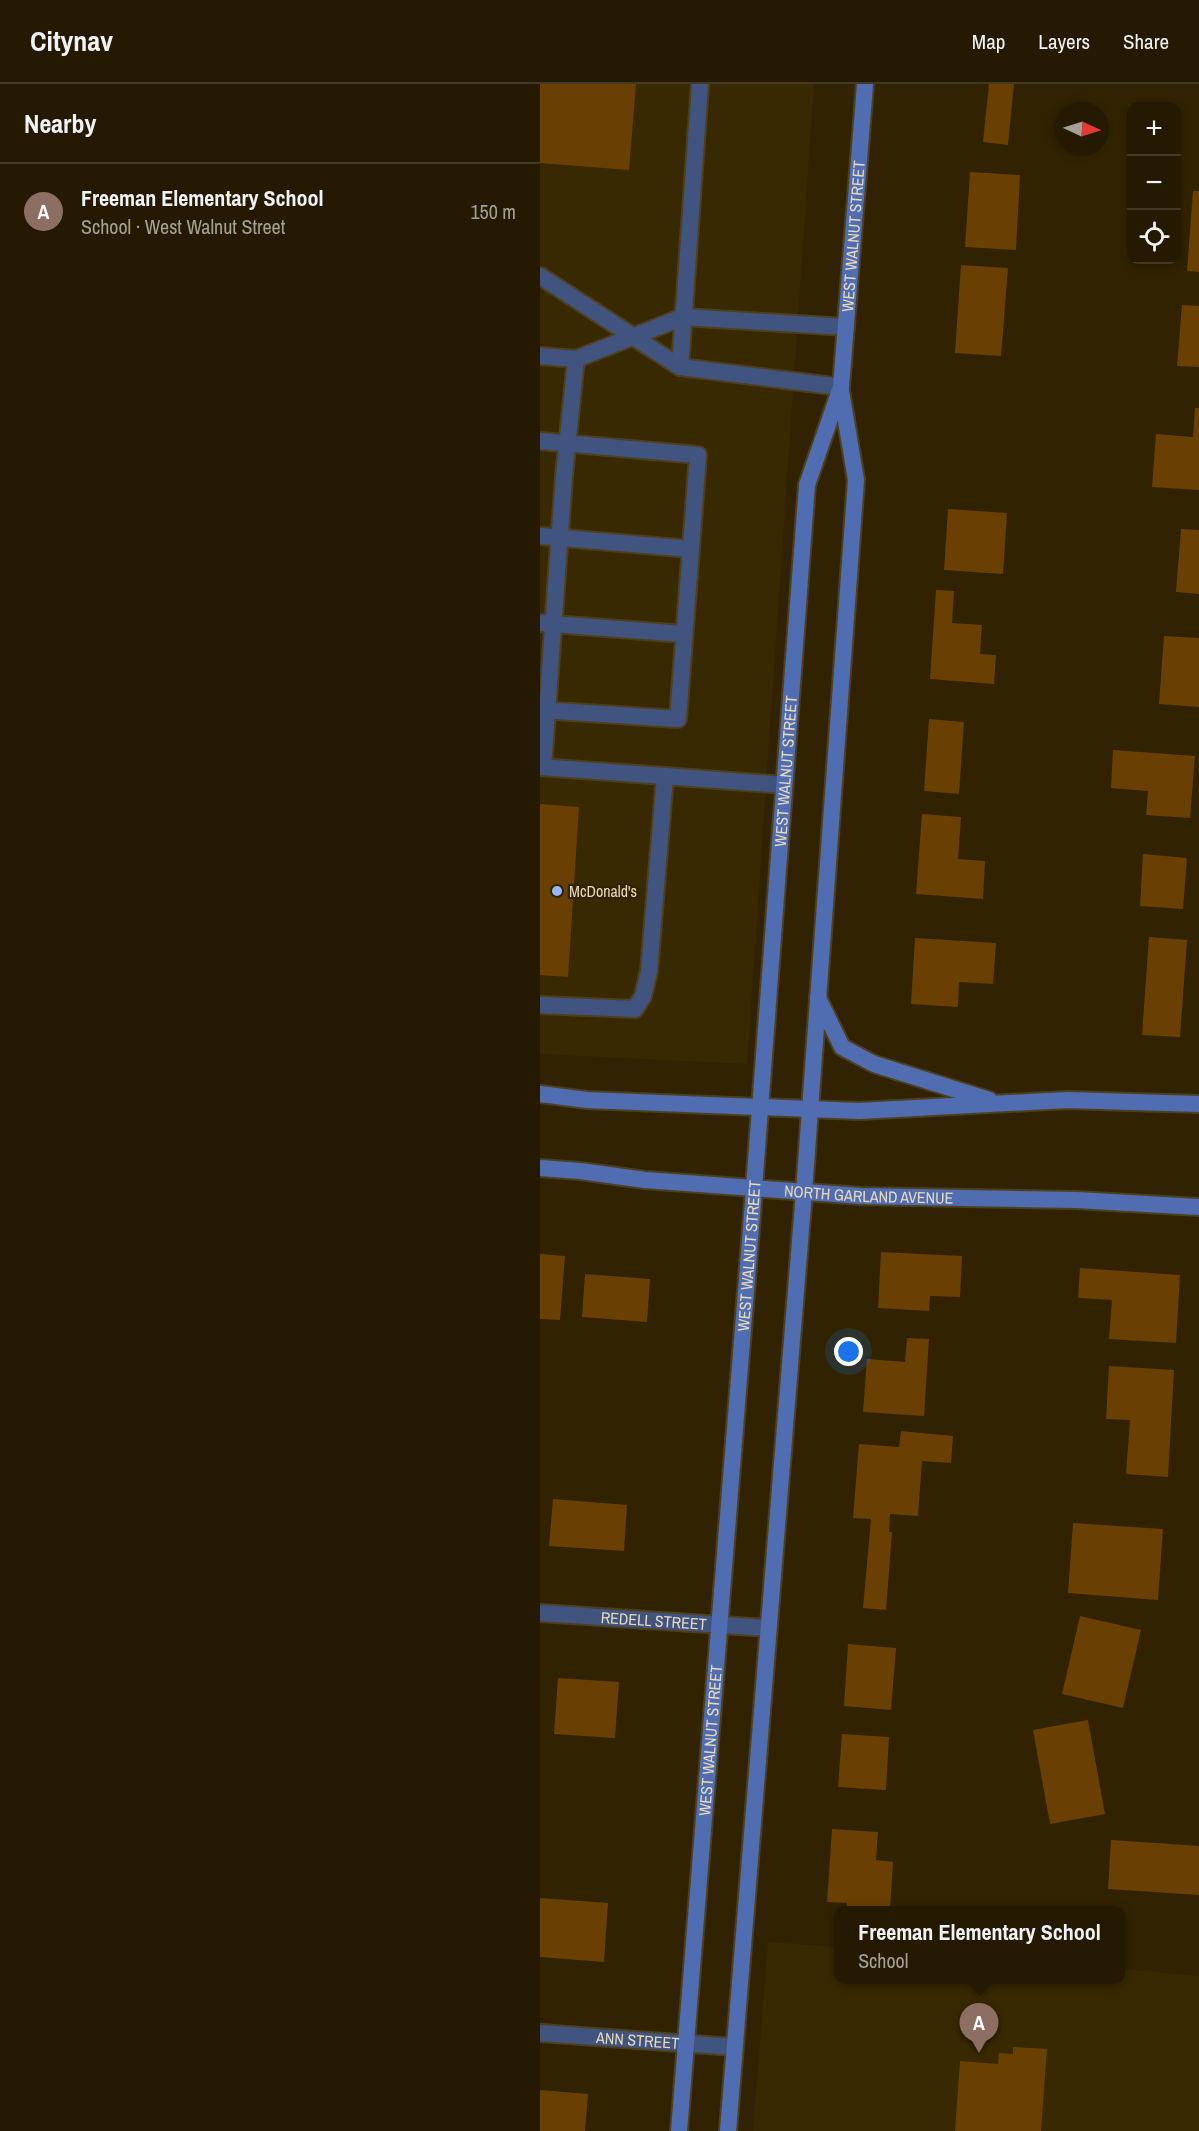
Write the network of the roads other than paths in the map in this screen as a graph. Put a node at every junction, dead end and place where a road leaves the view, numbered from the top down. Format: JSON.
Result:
{"nodes":[{"id":1,"x":700,"y":84,"type":"edge"},
{"id":2,"x":865,"y":84,"type":"edge"},
{"id":3,"x":540,"y":276,"type":"edge"},
{"id":4,"x":683,"y":316,"type":"junction"},
{"id":5,"x":846,"y":327,"type":"junction"},
{"id":6,"x":633,"y":336,"type":"junction"},
{"id":7,"x":540,"y":356,"type":"edge"},
{"id":8,"x":576,"y":359,"type":"junction"},
{"id":9,"x":680,"y":367,"type":"junction"},
{"id":10,"x":841,"y":387,"type":"junction"},
{"id":11,"x":540,"y":441,"type":"edge"},
{"id":12,"x":567,"y":444,"type":"junction"},
{"id":13,"x":540,"y":536,"type":"edge"},
{"id":14,"x":560,"y":538,"type":"junction"},
{"id":15,"x":690,"y":549,"type":"junction"},
{"id":16,"x":547,"y":623,"type":"edge"},
{"id":17,"x":684,"y":634,"type":"junction"},
{"id":18,"x":543,"y":710,"type":"edge"},
{"id":19,"x":541,"y":767,"type":"edge"},
{"id":20,"x":664,"y":776,"type":"junction"},
{"id":21,"x":784,"y":785,"type":"junction"},
{"id":22,"x":817,"y":996,"type":"junction"},
{"id":23,"x":540,"y":1005,"type":"edge"},
{"id":24,"x":540,"y":1094,"type":"edge"},
{"id":25,"x":1001,"y":1104,"type":"junction"},
{"id":26,"x":1199,"y":1104,"type":"edge"},
{"id":27,"x":759,"y":1107,"type":"junction"},
{"id":28,"x":809,"y":1109,"type":"junction"},
{"id":29,"x":540,"y":1168,"type":"edge"},
{"id":30,"x":754,"y":1189,"type":"junction"},
{"id":31,"x":804,"y":1192,"type":"junction"},
{"id":32,"x":1199,"y":1207,"type":"edge"},
{"id":33,"x":540,"y":1613,"type":"edge"},
{"id":34,"x":719,"y":1626,"type":"junction"},
{"id":35,"x":768,"y":1628,"type":"junction"},
{"id":36,"x":540,"y":2033,"type":"edge"},
{"id":37,"x":686,"y":2043,"type":"junction"},
{"id":38,"x":734,"y":2047,"type":"junction"},
{"id":39,"x":733,"y":2129,"type":"edge"},
{"id":40,"x":679,"y":2131,"type":"edge"}],
"edges":[{"from":1,"to":4,"type":"street"},
{"from":2,"to":5,"type":"main road","name":"WEST WALNUT STREET"},
{"from":3,"to":6,"type":"street"},
{"from":4,"to":5,"type":"street"},
{"from":4,"to":6,"type":"street"},
{"from":4,"to":9,"type":"street"},
{"from":5,"to":10,"type":"main road","name":"WEST WALNUT STREET"},
{"from":6,"to":8,"type":"street"},
{"from":6,"to":9,"type":"street"},
{"from":7,"to":8,"type":"street"},
{"from":8,"to":12,"type":"street"},
{"from":9,"to":10,"type":"street"},
{"from":10,"to":21,"type":"main road","name":"WEST WALNUT STREET"},
{"from":10,"to":22,"type":"main road","name":"WEST WALNUT STREET"},
{"from":11,"to":12,"type":"street"},
{"from":12,"to":14,"type":"street"},
{"from":12,"to":15,"type":"street"},
{"from":13,"to":14,"type":"street"},
{"from":14,"to":15,"type":"street"},
{"from":14,"to":16,"type":"street"},
{"from":15,"to":17,"type":"street"},
{"from":16,"to":17,"type":"street"},
{"from":16,"to":18,"type":"street"},
{"from":17,"to":18,"type":"street"},
{"from":18,"to":19,"type":"street"},
{"from":19,"to":20,"type":"street"},
{"from":20,"to":21,"type":"street"},
{"from":20,"to":23,"type":"street"},
{"from":21,"to":27,"type":"main road","name":"WEST WALNUT STREET"},
{"from":22,"to":25,"type":"main road"},
{"from":22,"to":28,"type":"main road","name":"WEST WALNUT STREET"},
{"from":24,"to":27,"type":"main road"},
{"from":25,"to":26,"type":"main road"},
{"from":25,"to":28,"type":"main road"},
{"from":27,"to":28,"type":"main road"},
{"from":27,"to":30,"type":"main road","name":"WEST WALNUT STREET"},
{"from":28,"to":31,"type":"main road","name":"WEST WALNUT STREET"},
{"from":29,"to":30,"type":"main road","name":"NORTH GARLAND AVENUE"},
{"from":30,"to":31,"type":"main road","name":"NORTH GARLAND AVENUE"},
{"from":30,"to":34,"type":"main road","name":"WEST WALNUT STREET"},
{"from":31,"to":32,"type":"main road","name":"NORTH GARLAND AVENUE"},
{"from":31,"to":35,"type":"main road","name":"WEST WALNUT STREET"},
{"from":33,"to":34,"type":"street","name":"REDELL STREET"},
{"from":34,"to":35,"type":"street","name":"REDELL STREET"},
{"from":34,"to":37,"type":"main road","name":"WEST WALNUT STREET"},
{"from":35,"to":38,"type":"main road","name":"WEST WALNUT STREET"},
{"from":36,"to":37,"type":"street","name":"ANN STREET"},
{"from":37,"to":38,"type":"street","name":"ANN STREET"},
{"from":37,"to":40,"type":"main road","name":"WEST WALNUT STREET"},
{"from":38,"to":39,"type":"main road","name":"WEST WALNUT STREET"}]}
